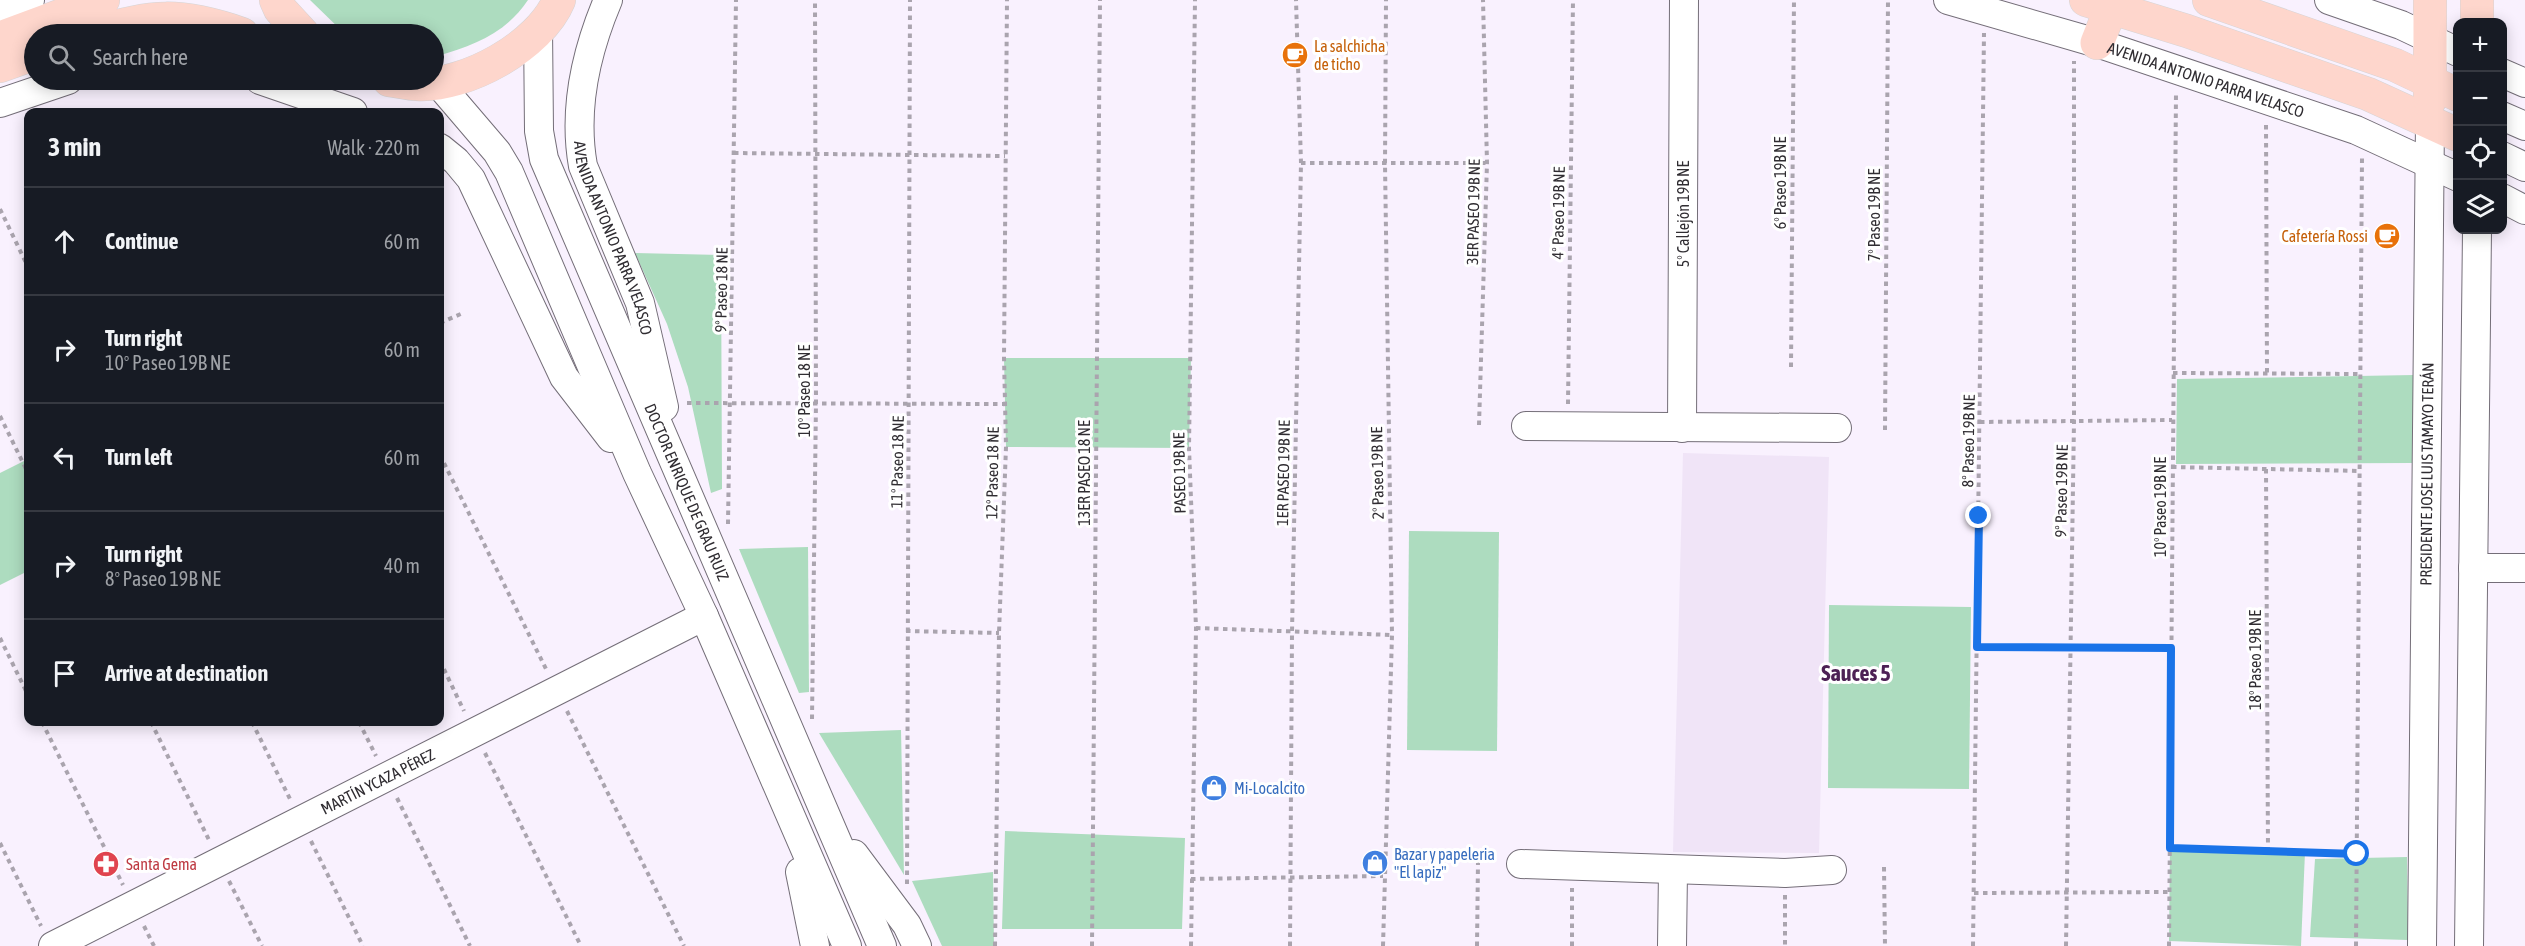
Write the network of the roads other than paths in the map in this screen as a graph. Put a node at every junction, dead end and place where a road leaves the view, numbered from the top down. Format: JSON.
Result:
{"nodes":[{"id":1,"x":30,"y":0,"type":"edge"},
{"id":2,"x":103,"y":0,"type":"edge"},
{"id":3,"x":276,"y":0,"type":"edge"},
{"id":4,"x":609,"y":0,"type":"edge"},
{"id":5,"x":1684,"y":0,"type":"edge"},
{"id":6,"x":1948,"y":0,"type":"edge"},
{"id":7,"x":2209,"y":0,"type":"edge"},
{"id":8,"x":2329,"y":0,"type":"edge"},
{"id":9,"x":2430,"y":0,"type":"edge"},
{"id":10,"x":2477,"y":0,"type":"edge"},
{"id":11,"x":2098,"y":4,"type":"edge"},
{"id":12,"x":554,"y":8,"type":"edge"},
{"id":13,"x":0,"y":10,"type":"edge"},
{"id":14,"x":2477,"y":18,"type":"edge"},
{"id":15,"x":38,"y":24,"type":"edge"},
{"id":16,"x":120,"y":24,"type":"edge"},
{"id":17,"x":206,"y":24,"type":"edge"},
{"id":18,"x":294,"y":24,"type":"edge"},
{"id":19,"x":24,"y":29,"type":"edge"},
{"id":20,"x":0,"y":38,"type":"edge"},
{"id":21,"x":2086,"y":39,"type":"junction"},
{"id":22,"x":2444,"y":46,"type":"edge"},
{"id":23,"x":24,"y":58,"type":"edge"},
{"id":24,"x":0,"y":66,"type":"edge"},
{"id":25,"x":2507,"y":75,"type":"edge"},
{"id":26,"x":444,"y":82,"type":"edge"},
{"id":27,"x":2525,"y":83,"type":"edge"},
{"id":28,"x":2444,"y":89,"type":"edge"},
{"id":29,"x":38,"y":90,"type":"edge"},
{"id":30,"x":289,"y":90,"type":"edge"},
{"id":31,"x":444,"y":90,"type":"edge"},
{"id":32,"x":0,"y":103,"type":"edge"},
{"id":33,"x":341,"y":108,"type":"edge"},
{"id":34,"x":2507,"y":118,"type":"edge"},
{"id":35,"x":2525,"y":126,"type":"edge"},
{"id":36,"x":2444,"y":129,"type":"edge"},
{"id":37,"x":444,"y":151,"type":"edge"},
{"id":38,"x":2507,"y":158,"type":"edge"},
{"id":39,"x":2430,"y":165,"type":"junction"},
{"id":40,"x":2525,"y":167,"type":"edge"},
{"id":41,"x":2453,"y":175,"type":"edge"},
{"id":42,"x":2507,"y":201,"type":"edge"},
{"id":43,"x":2525,"y":210,"type":"edge"},
{"id":44,"x":2477,"y":234,"type":"edge"},
{"id":45,"x":1526,"y":426,"type":"dead end"},
{"id":46,"x":1682,"y":428,"type":"junction"},
{"id":47,"x":1837,"y":428,"type":"dead end"},
{"id":48,"x":637,"y":473,"type":"junction"},
{"id":49,"x":678,"y":476,"type":"junction"},
{"id":50,"x":2473,"y":568,"type":"junction"},
{"id":51,"x":2525,"y":568,"type":"edge"},
{"id":52,"x":704,"y":616,"type":"junction"},
{"id":53,"x":828,"y":818,"type":"junction"},
{"id":54,"x":790,"y":820,"type":"junction"},
{"id":55,"x":1521,"y":864,"type":"dead end"},
{"id":56,"x":1832,"y":870,"type":"dead end"},
{"id":57,"x":1673,"y":871,"type":"junction"},
{"id":58,"x":912,"y":936,"type":"edge"},
{"id":59,"x":50,"y":941,"type":"edge"},
{"id":60,"x":815,"y":946,"type":"edge"},
{"id":61,"x":847,"y":946,"type":"edge"},
{"id":62,"x":882,"y":946,"type":"edge"},
{"id":63,"x":1672,"y":946,"type":"edge"},
{"id":64,"x":2422,"y":946,"type":"edge"},
{"id":65,"x":2469,"y":946,"type":"edge"}],
"edges":[{"from":1,"to":13,"type":"street"},
{"from":2,"to":15,"type":"main road"},
{"from":3,"to":18,"type":"main road"},
{"from":4,"to":49,"type":"street","name":"AVENIDA ANTONIO PARRA VELASCO"},
{"from":5,"to":46,"type":"street","name":"5º Callejón 19B NE"},
{"from":6,"to":21,"type":"street","name":"AVENIDA ANTONIO PARRA VELASCO"},
{"from":7,"to":28,"type":"main road"},
{"from":8,"to":22,"type":"street"},
{"from":9,"to":22,"type":"main road","name":"PRESIDENTE JOSE LUIS TAMAYO TERÁN"},
{"from":10,"to":14,"type":"main road"},
{"from":11,"to":21,"type":"main road"},
{"from":11,"to":36,"type":"main road"},
{"from":12,"to":26,"type":"main road"},
{"from":12,"to":49,"type":"street","name":"DOCTOR ENRIQUE DE GRAU RUIZ"},
{"from":16,"to":17,"type":"main road"},
{"from":19,"to":20,"type":"main road"},
{"from":21,"to":39,"type":"street","name":"AVENIDA ANTONIO PARRA VELASCO"},
{"from":22,"to":28,"type":"main road","name":"PRESIDENTE JOSE LUIS TAMAYO TERÁN"},
{"from":23,"to":24,"type":"main road"},
{"from":25,"to":27,"type":"street"},
{"from":28,"to":36,"type":"main road","name":"PRESIDENTE JOSE LUIS TAMAYO TERÁN"},
{"from":29,"to":32,"type":"street"},
{"from":30,"to":33,"type":"street"},
{"from":31,"to":48,"type":"street"},
{"from":34,"to":35,"type":"street"},
{"from":36,"to":39,"type":"street","name":"PRESIDENTE JOSE LUIS TAMAYO TERÁN"},
{"from":37,"to":48,"type":"street"},
{"from":38,"to":40,"type":"street"},
{"from":39,"to":41,"type":"street","name":"AVENIDA ANTONIO PARRA VELASCO"},
{"from":39,"to":64,"type":"street","name":"PRESIDENTE JOSE LUIS TAMAYO TERÁN"},
{"from":42,"to":43,"type":"street"},
{"from":44,"to":50,"type":"street"},
{"from":45,"to":46,"type":"street"},
{"from":46,"to":47,"type":"street"},
{"from":48,"to":52,"type":"street"},
{"from":49,"to":53,"type":"street","name":"DOCTOR ENRIQUE DE GRAU RUIZ"},
{"from":50,"to":51,"type":"street"},
{"from":50,"to":65,"type":"street"},
{"from":52,"to":54,"type":"street"},
{"from":52,"to":59,"type":"street","name":"MARTÍN YCAZA PÉREZ"},
{"from":53,"to":58,"type":"street"},
{"from":53,"to":62,"type":"street","name":"DOCTOR ENRIQUE DE GRAU RUIZ"},
{"from":54,"to":60,"type":"street"},
{"from":54,"to":61,"type":"street"},
{"from":55,"to":57,"type":"street"},
{"from":56,"to":57,"type":"street"},
{"from":57,"to":63,"type":"street"}]}
